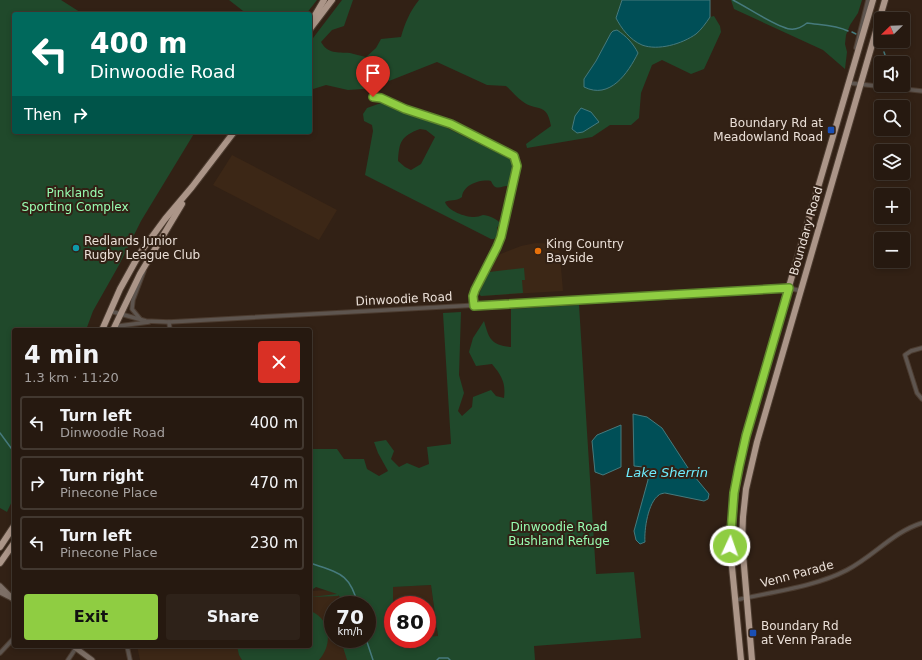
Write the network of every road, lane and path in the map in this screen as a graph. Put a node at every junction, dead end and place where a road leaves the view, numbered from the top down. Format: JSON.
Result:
{"nodes":[{"id":1,"x":324,"y":0,"type":"edge"},
{"id":2,"x":332,"y":0,"type":"edge"},
{"id":3,"x":868,"y":0,"type":"edge"},
{"id":4,"x":873,"y":0,"type":"edge"},
{"id":5,"x":885,"y":0,"type":"edge"},
{"id":6,"x":312,"y":21,"type":"edge"},
{"id":7,"x":312,"y":26,"type":"edge"},
{"id":8,"x":854,"y":65,"type":"junction"},
{"id":9,"x":849,"y":83,"type":"junction"},
{"id":10,"x":860,"y":85,"type":"junction"},
{"id":11,"x":922,"y":91,"type":"edge"},
{"id":12,"x":373,"y":97,"type":"dead end"},
{"id":13,"x":232,"y":134,"type":"edge"},
{"id":14,"x":192,"y":187,"type":"junction"},
{"id":15,"x":146,"y":264,"type":"junction"},
{"id":16,"x":789,"y":288,"type":"junction"},
{"id":17,"x":801,"y":291,"type":"junction"},
{"id":18,"x":474,"y":306,"type":"junction"},
{"id":19,"x":110,"y":311,"type":"junction"},
{"id":20,"x":120,"y":315,"type":"junction"},
{"id":21,"x":141,"y":320,"type":"junction"},
{"id":22,"x":152,"y":322,"type":"junction"},
{"id":23,"x":169,"y":322,"type":"junction"},
{"id":24,"x":103,"y":328,"type":"edge"},
{"id":25,"x":114,"y":328,"type":"edge"},
{"id":26,"x":116,"y":328,"type":"edge"},
{"id":27,"x":170,"y":328,"type":"edge"},
{"id":28,"x":922,"y":348,"type":"edge"},
{"id":29,"x":922,"y":399,"type":"edge"},
{"id":30,"x":922,"y":523,"type":"edge"},
{"id":31,"x":12,"y":529,"type":"edge"},
{"id":32,"x":12,"y":546,"type":"edge"},
{"id":33,"x":0,"y":547,"type":"edge"},
{"id":34,"x":0,"y":563,"type":"edge"},
{"id":35,"x":0,"y":586,"type":"edge"},
{"id":36,"x":0,"y":592,"type":"edge"},
{"id":37,"x":12,"y":598,"type":"edge"},
{"id":38,"x":12,"y":598,"type":"edge"},
{"id":39,"x":746,"y":598,"type":"junction"},
{"id":40,"x":736,"y":600,"type":"junction"},
{"id":41,"x":12,"y":640,"type":"edge"},
{"id":42,"x":74,"y":648,"type":"edge"},
{"id":43,"x":76,"y":648,"type":"edge"},
{"id":44,"x":127,"y":648,"type":"edge"},
{"id":45,"x":0,"y":653,"type":"edge"},
{"id":46,"x":68,"y":660,"type":"edge"},
{"id":47,"x":92,"y":660,"type":"edge"},
{"id":48,"x":130,"y":660,"type":"edge"},
{"id":49,"x":741,"y":660,"type":"edge"},
{"id":50,"x":752,"y":660,"type":"edge"}],
"edges":[{"from":1,"to":6,"type":"highway"},
{"from":2,"to":7,"type":"highway"},
{"from":3,"to":8,"type":"street"},
{"from":4,"to":8,"type":"highway","name":"Boundary Road"},
{"from":5,"to":10,"type":"highway","name":"Boundary Road"},
{"from":8,"to":9,"type":"highway","name":"Boundary Road"},
{"from":9,"to":10,"type":"street"},
{"from":9,"to":16,"type":"highway","name":"Boundary Road"},
{"from":10,"to":11,"type":"street"},
{"from":10,"to":17,"type":"highway","name":"Boundary Road"},
{"from":12,"to":18,"type":"street"},
{"from":13,"to":14,"type":"highway"},
{"from":14,"to":15,"type":"highway"},
{"from":14,"to":19,"type":"highway"},
{"from":15,"to":20,"type":"highway"},
{"from":15,"to":21,"type":"street"},
{"from":16,"to":17,"type":"street","name":"Dinwoodie Road"},
{"from":16,"to":18,"type":"street","name":"Dinwoodie Road"},
{"from":16,"to":40,"type":"highway","name":"Boundary Road"},
{"from":17,"to":39,"type":"highway","name":"Boundary Road"},
{"from":18,"to":23,"type":"street","name":"Dinwoodie Road"},
{"from":19,"to":20,"type":"street","name":"Dinwoodie Road"},
{"from":19,"to":24,"type":"highway"},
{"from":20,"to":21,"type":"street","name":"Dinwoodie Road"},
{"from":20,"to":25,"type":"highway"},
{"from":21,"to":22,"type":"street","name":"Dinwoodie Road"},
{"from":22,"to":23,"type":"street","name":"Dinwoodie Road"},
{"from":22,"to":26,"type":"street","name":"Dinwoodie Road"},
{"from":23,"to":27,"type":"street"},
{"from":28,"to":29,"type":"street"},
{"from":30,"to":39,"type":"street","name":"Venn Parade"},
{"from":31,"to":33,"type":"highway"},
{"from":32,"to":34,"type":"highway"},
{"from":35,"to":37,"type":"street"},
{"from":36,"to":38,"type":"street"},
{"from":39,"to":40,"type":"street","name":"Venn Parade"},
{"from":39,"to":50,"type":"highway","name":"Boundary Road"},
{"from":40,"to":49,"type":"highway","name":"Boundary Road"},
{"from":41,"to":45,"type":"street"},
{"from":42,"to":46,"type":"street"},
{"from":43,"to":47,"type":"street"},
{"from":44,"to":48,"type":"street"}]}
